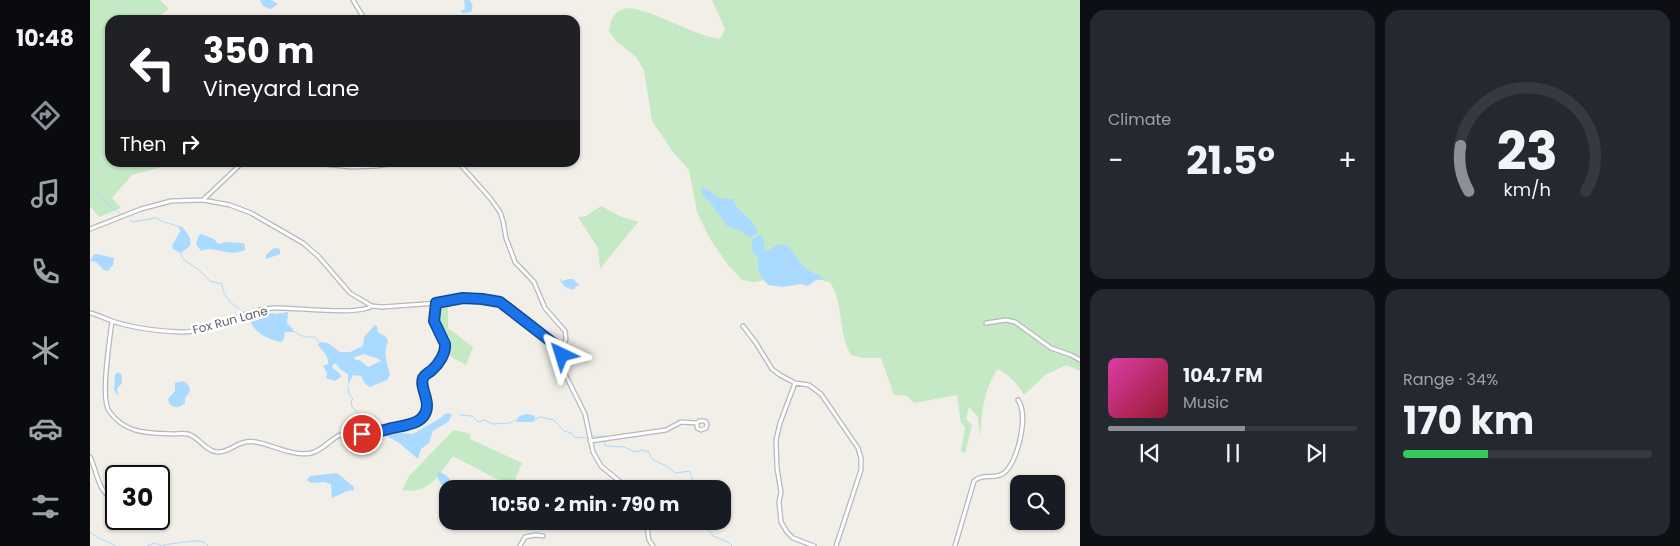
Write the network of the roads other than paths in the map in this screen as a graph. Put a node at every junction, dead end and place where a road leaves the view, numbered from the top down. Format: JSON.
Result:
{"nodes":[{"id":1,"x":353,"y":0,"type":"edge"},
{"id":2,"x":362,"y":15,"type":"edge"},
{"id":3,"x":237,"y":167,"type":"edge"},
{"id":4,"x":462,"y":167,"type":"edge"},
{"id":5,"x":203,"y":200,"type":"junction"},
{"id":6,"x":90,"y":229,"type":"edge"},
{"id":7,"x":436,"y":303,"type":"junction"},
{"id":8,"x":372,"y":306,"type":"junction"},
{"id":9,"x":90,"y":314,"type":"edge"},
{"id":10,"x":112,"y":321,"type":"junction"},
{"id":11,"x":986,"y":323,"type":"dead end"},
{"id":12,"x":743,"y":326,"type":"dead end"},
{"id":13,"x":562,"y":350,"type":"junction"},
{"id":14,"x":1080,"y":360,"type":"edge"},
{"id":15,"x":795,"y":384,"type":"junction"},
{"id":16,"x":1018,"y":400,"type":"dead end"},
{"id":17,"x":696,"y":423,"type":"dead end"},
{"id":18,"x":590,"y":441,"type":"junction"},
{"id":19,"x":90,"y":457,"type":"edge"},
{"id":20,"x":618,"y":480,"type":"edge"},
{"id":21,"x":105,"y":492,"type":"edge"},
{"id":22,"x":647,"y":530,"type":"edge"},
{"id":23,"x":543,"y":536,"type":"dead end"},
{"id":24,"x":520,"y":546,"type":"edge"},
{"id":25,"x":653,"y":546,"type":"edge"},
{"id":26,"x":814,"y":546,"type":"edge"},
{"id":27,"x":836,"y":546,"type":"edge"},
{"id":28,"x":955,"y":546,"type":"edge"}],
"edges":[{"from":1,"to":2,"type":"street"},
{"from":3,"to":5,"type":"street"},
{"from":4,"to":13,"type":"street"},
{"from":5,"to":6,"type":"street"},
{"from":5,"to":8,"type":"street"},
{"from":7,"to":8,"type":"street","name":"Fox Run Lane"},
{"from":7,"to":10,"type":"street"},
{"from":7,"to":13,"type":"street","name":"Fox Run Lane"},
{"from":8,"to":10,"type":"street","name":"Fox Run Lane"},
{"from":9,"to":10,"type":"street","name":"Fox Run Lane"},
{"from":11,"to":14,"type":"street"},
{"from":12,"to":15,"type":"street"},
{"from":13,"to":18,"type":"street"},
{"from":15,"to":26,"type":"street"},
{"from":15,"to":27,"type":"street"},
{"from":16,"to":28,"type":"street"},
{"from":17,"to":18,"type":"street"},
{"from":18,"to":20,"type":"street"},
{"from":19,"to":21,"type":"street"},
{"from":22,"to":25,"type":"street"},
{"from":23,"to":24,"type":"street"}]}
